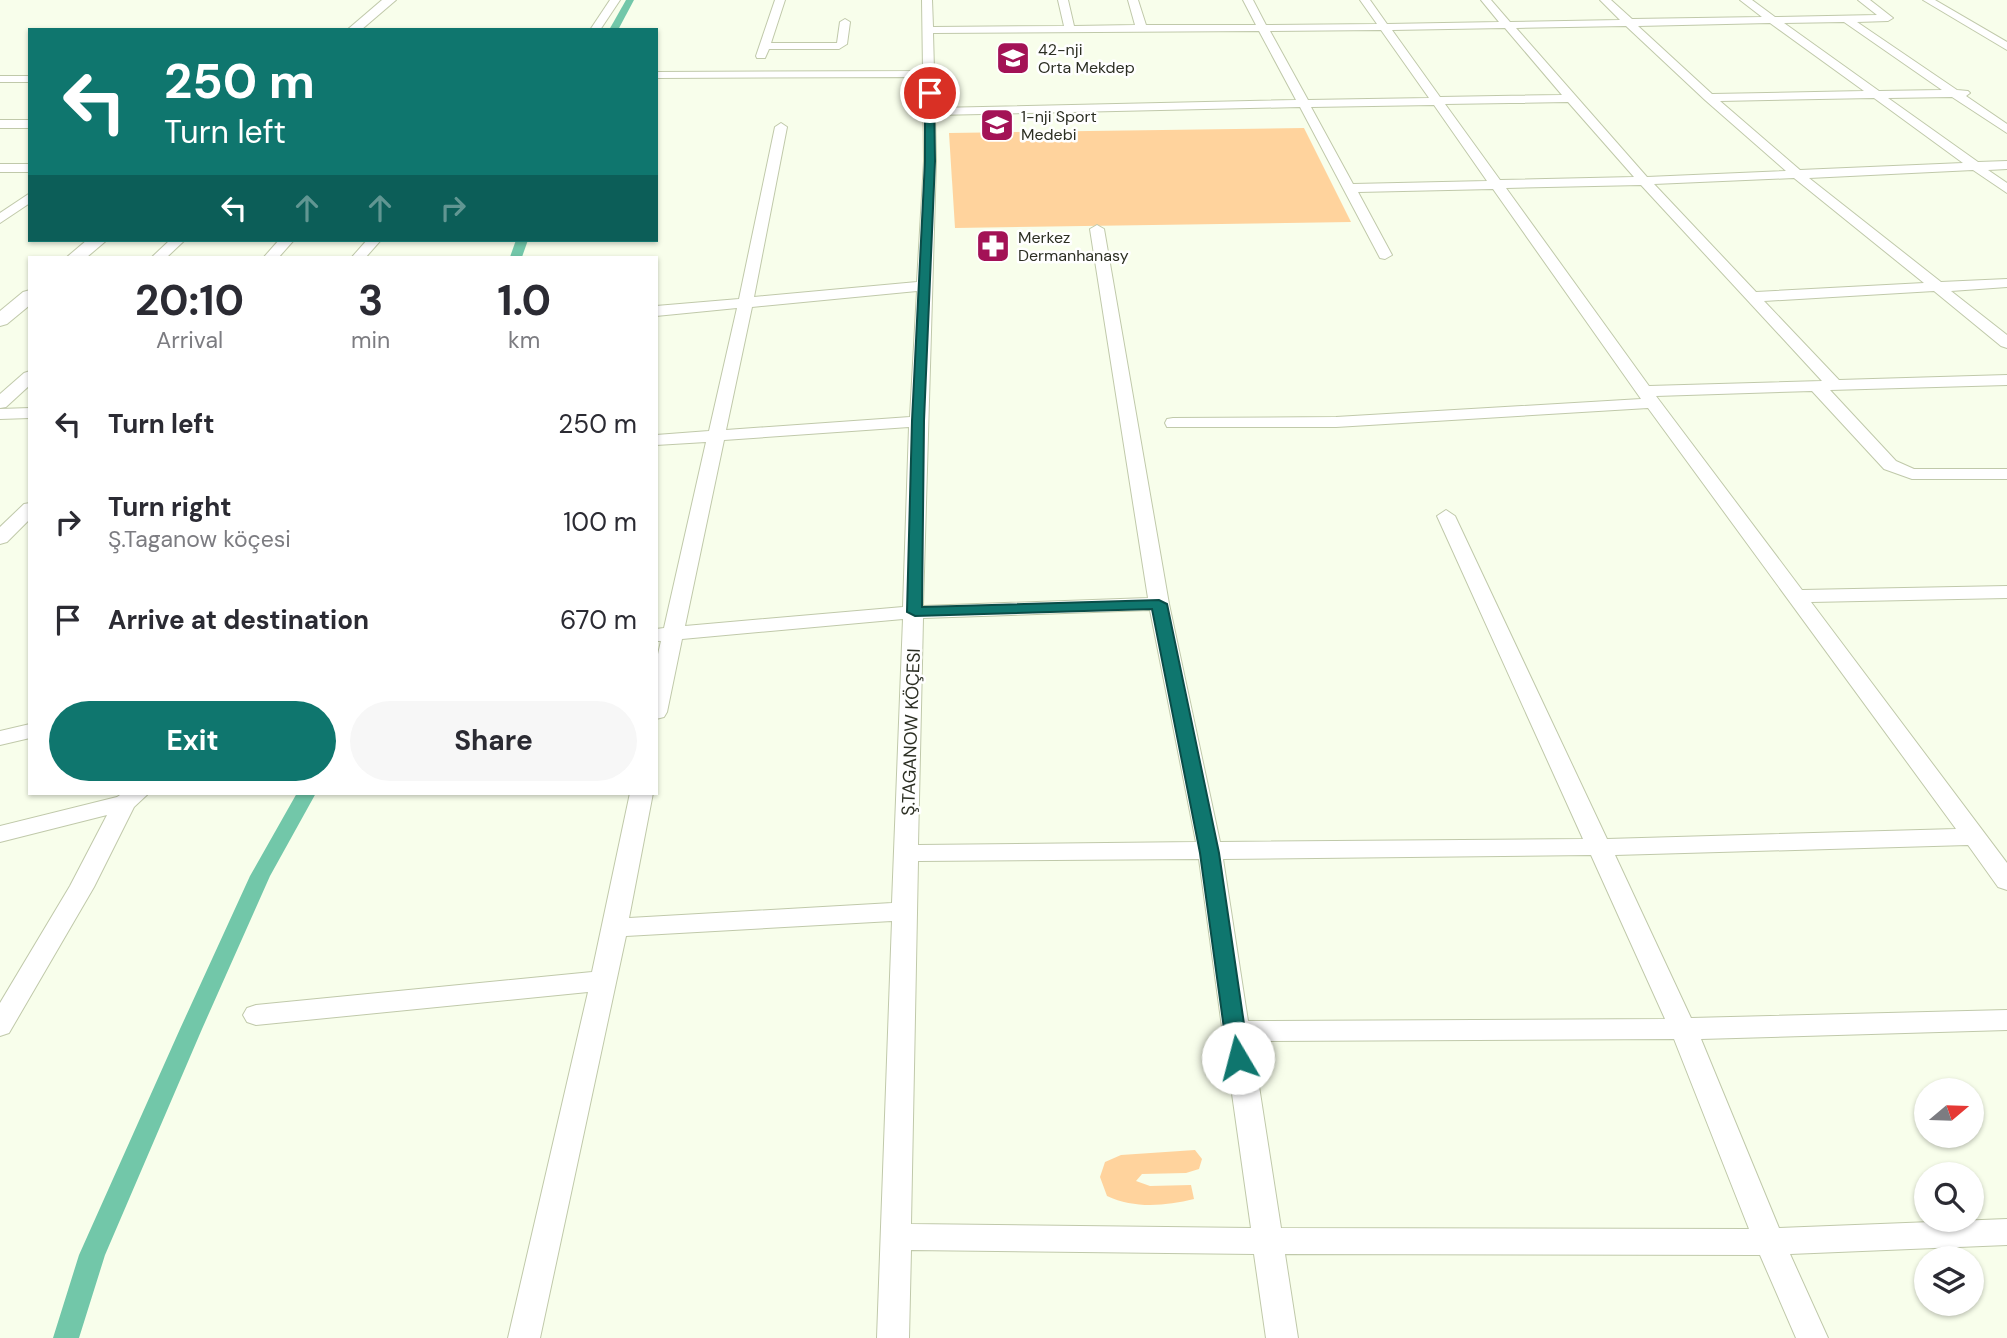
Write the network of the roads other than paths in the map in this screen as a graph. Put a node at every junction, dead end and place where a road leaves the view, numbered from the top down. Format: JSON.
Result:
{"nodes":[{"id":1,"x":390,"y":0,"type":"edge"},
{"id":2,"x":615,"y":0,"type":"edge"},
{"id":3,"x":780,"y":0,"type":"edge"},
{"id":4,"x":927,"y":0,"type":"edge"},
{"id":5,"x":1063,"y":0,"type":"edge"},
{"id":6,"x":1133,"y":0,"type":"edge"},
{"id":7,"x":1248,"y":0,"type":"edge"},
{"id":8,"x":1365,"y":0,"type":"edge"},
{"id":9,"x":1486,"y":0,"type":"edge"},
{"id":10,"x":1605,"y":0,"type":"edge"},
{"id":11,"x":1745,"y":0,"type":"edge"},
{"id":12,"x":1863,"y":0,"type":"edge"},
{"id":13,"x":1928,"y":0,"type":"edge"},
{"id":14,"x":1849,"y":20,"type":"junction"},
{"id":15,"x":1775,"y":21,"type":"junction"},
{"id":16,"x":845,"y":22,"type":"dead end"},
{"id":17,"x":1627,"y":22,"type":"junction"},
{"id":18,"x":1506,"y":24,"type":"junction"},
{"id":19,"x":1069,"y":27,"type":"junction"},
{"id":20,"x":1141,"y":27,"type":"junction"},
{"id":21,"x":1262,"y":27,"type":"junction"},
{"id":22,"x":1384,"y":27,"type":"junction"},
{"id":23,"x":355,"y":28,"type":"edge"},
{"id":24,"x":596,"y":28,"type":"edge"},
{"id":25,"x":927,"y":30,"type":"junction"},
{"id":26,"x":764,"y":46,"type":"junction"},
{"id":27,"x":2007,"y":47,"type":"edge"},
{"id":28,"x":930,"y":74,"type":"junction"},
{"id":29,"x":658,"y":75,"type":"edge"},
{"id":30,"x":756,"y":75,"type":"junction"},
{"id":31,"x":0,"y":79,"type":"edge"},
{"id":32,"x":28,"y":79,"type":"edge"},
{"id":33,"x":1959,"y":93,"type":"junction"},
{"id":34,"x":1876,"y":95,"type":"junction"},
{"id":35,"x":1709,"y":97,"type":"junction"},
{"id":36,"x":1572,"y":98,"type":"junction"},
{"id":37,"x":1435,"y":100,"type":"junction"},
{"id":38,"x":1302,"y":104,"type":"junction"},
{"id":39,"x":930,"y":112,"type":"junction"},
{"id":40,"x":0,"y":124,"type":"edge"},
{"id":41,"x":28,"y":124,"type":"edge"},
{"id":42,"x":781,"y":127,"type":"dead end"},
{"id":43,"x":2007,"y":129,"type":"edge"},
{"id":44,"x":1974,"y":165,"type":"junction"},
{"id":45,"x":2007,"y":165,"type":"edge"},
{"id":46,"x":0,"y":168,"type":"edge"},
{"id":47,"x":28,"y":168,"type":"edge"},
{"id":48,"x":1798,"y":176,"type":"junction"},
{"id":49,"x":1644,"y":181,"type":"junction"},
{"id":50,"x":1496,"y":185,"type":"junction"},
{"id":51,"x":1349,"y":188,"type":"junction"},
{"id":52,"x":2007,"y":189,"type":"edge"},
{"id":53,"x":28,"y":199,"type":"edge"},
{"id":54,"x":4,"y":219,"type":"edge"},
{"id":55,"x":1097,"y":229,"type":"dead end"},
{"id":56,"x":95,"y":242,"type":"edge"},
{"id":57,"x":176,"y":242,"type":"edge"},
{"id":58,"x":285,"y":242,"type":"edge"},
{"id":59,"x":372,"y":242,"type":"edge"},
{"id":60,"x":1385,"y":255,"type":"dead end"},
{"id":61,"x":77,"y":256,"type":"edge"},
{"id":62,"x":160,"y":256,"type":"edge"},
{"id":63,"x":272,"y":256,"type":"edge"},
{"id":64,"x":360,"y":256,"type":"edge"},
{"id":65,"x":2007,"y":283,"type":"edge"},
{"id":66,"x":925,"y":286,"type":"junction"},
{"id":67,"x":1937,"y":286,"type":"junction"},
{"id":68,"x":1753,"y":297,"type":"junction"},
{"id":69,"x":28,"y":298,"type":"edge"},
{"id":70,"x":746,"y":303,"type":"junction"},
{"id":71,"x":658,"y":311,"type":"edge"},
{"id":72,"x":0,"y":320,"type":"edge"},
{"id":73,"x":2007,"y":344,"type":"edge"},
{"id":74,"x":28,"y":378,"type":"edge"},
{"id":75,"x":2007,"y":380,"type":"edge"},
{"id":76,"x":1825,"y":384,"type":"junction"},
{"id":77,"x":1649,"y":397,"type":"junction"},
{"id":78,"x":0,"y":403,"type":"edge"},
{"id":79,"x":28,"y":413,"type":"edge"},
{"id":80,"x":0,"y":414,"type":"edge"},
{"id":81,"x":918,"y":421,"type":"junction"},
{"id":82,"x":1173,"y":423,"type":"dead end"},
{"id":83,"x":715,"y":435,"type":"junction"},
{"id":84,"x":658,"y":440,"type":"edge"},
{"id":85,"x":2007,"y":474,"type":"edge"},
{"id":86,"x":28,"y":510,"type":"edge"},
{"id":87,"x":1446,"y":516,"type":"dead end"},
{"id":88,"x":0,"y":538,"type":"edge"},
{"id":89,"x":2007,"y":592,"type":"edge"},
{"id":90,"x":1795,"y":596,"type":"junction"},
{"id":91,"x":1159,"y":604,"type":"junction"},
{"id":92,"x":915,"y":612,"type":"junction"},
{"id":93,"x":664,"y":634,"type":"edge"},
{"id":94,"x":658,"y":692,"type":"edge"},
{"id":95,"x":28,"y":731,"type":"edge"},
{"id":96,"x":0,"y":738,"type":"edge"},
{"id":97,"x":641,"y":795,"type":"edge"},
{"id":98,"x":131,"y":798,"type":"edge"},
{"id":99,"x":0,"y":834,"type":"edge"},
{"id":100,"x":1974,"y":837,"type":"junction"},
{"id":101,"x":1601,"y":848,"type":"junction"},
{"id":102,"x":907,"y":853,"type":"junction"},
{"id":103,"x":1210,"y":853,"type":"junction"},
{"id":104,"x":2007,"y":881,"type":"edge"},
{"id":105,"x":904,"y":911,"type":"junction"},
{"id":106,"x":615,"y":928,"type":"junction"},
{"id":107,"x":602,"y":981,"type":"junction"},
{"id":108,"x":256,"y":1015,"type":"dead end"},
{"id":109,"x":2007,"y":1020,"type":"edge"},
{"id":110,"x":0,"y":1026,"type":"edge"},
{"id":111,"x":1683,"y":1029,"type":"junction"},
{"id":112,"x":1234,"y":1031,"type":"junction"},
{"id":113,"x":2007,"y":1232,"type":"edge"},
{"id":114,"x":896,"y":1237,"type":"junction"},
{"id":115,"x":1265,"y":1241,"type":"junction"},
{"id":116,"x":1769,"y":1242,"type":"junction"},
{"id":117,"x":524,"y":1338,"type":"edge"},
{"id":118,"x":892,"y":1338,"type":"edge"},
{"id":119,"x":1282,"y":1338,"type":"edge"},
{"id":120,"x":1812,"y":1338,"type":"edge"}],
"edges":[{"from":1,"to":23,"type":"main road"},
{"from":2,"to":24,"type":"street"},
{"from":3,"to":26,"type":"street"},
{"from":4,"to":25,"type":"street","name":"Ş.TAGANOW KÖÇESI"},
{"from":5,"to":19,"type":"street"},
{"from":6,"to":20,"type":"street"},
{"from":7,"to":21,"type":"street"},
{"from":8,"to":22,"type":"street"},
{"from":9,"to":18,"type":"street"},
{"from":10,"to":17,"type":"street"},
{"from":11,"to":15,"type":"street"},
{"from":12,"to":14,"type":"street"},
{"from":13,"to":27,"type":"street"},
{"from":14,"to":15,"type":"street"},
{"from":14,"to":33,"type":"street"},
{"from":15,"to":17,"type":"street"},
{"from":15,"to":34,"type":"street"},
{"from":16,"to":26,"type":"street"},
{"from":17,"to":18,"type":"street"},
{"from":17,"to":35,"type":"street"},
{"from":18,"to":22,"type":"street"},
{"from":18,"to":36,"type":"street"},
{"from":19,"to":20,"type":"street"},
{"from":19,"to":25,"type":"street"},
{"from":20,"to":21,"type":"street"},
{"from":21,"to":22,"type":"street"},
{"from":21,"to":38,"type":"street"},
{"from":22,"to":37,"type":"street"},
{"from":25,"to":28,"type":"street","name":"Ş.TAGANOW KÖÇESI"},
{"from":26,"to":30,"type":"street"},
{"from":28,"to":30,"type":"street"},
{"from":28,"to":39,"type":"street","name":"Ş.TAGANOW KÖÇESI"},
{"from":29,"to":30,"type":"street"},
{"from":31,"to":32,"type":"street"},
{"from":33,"to":34,"type":"street"},
{"from":33,"to":43,"type":"street"},
{"from":34,"to":35,"type":"street"},
{"from":34,"to":44,"type":"street"},
{"from":35,"to":48,"type":"street"},
{"from":36,"to":37,"type":"street"},
{"from":36,"to":49,"type":"street"},
{"from":37,"to":38,"type":"street"},
{"from":37,"to":50,"type":"street"},
{"from":38,"to":39,"type":"street"},
{"from":38,"to":51,"type":"street"},
{"from":39,"to":66,"type":"street","name":"Ş.TAGANOW KÖÇESI"},
{"from":40,"to":41,"type":"street"},
{"from":42,"to":70,"type":"street"},
{"from":44,"to":45,"type":"street"},
{"from":44,"to":48,"type":"street"},
{"from":44,"to":52,"type":"street"},
{"from":46,"to":47,"type":"street"},
{"from":48,"to":49,"type":"street"},
{"from":48,"to":67,"type":"street"},
{"from":49,"to":50,"type":"street"},
{"from":49,"to":68,"type":"street"},
{"from":50,"to":51,"type":"street"},
{"from":50,"to":77,"type":"street"},
{"from":51,"to":60,"type":"street"},
{"from":53,"to":54,"type":"street"},
{"from":55,"to":91,"type":"street"},
{"from":56,"to":61,"type":"main road"},
{"from":57,"to":62,"type":"street"},
{"from":58,"to":63,"type":"street"},
{"from":59,"to":64,"type":"street"},
{"from":65,"to":67,"type":"street"},
{"from":66,"to":70,"type":"street"},
{"from":66,"to":81,"type":"street","name":"Ş.TAGANOW KÖÇESI"},
{"from":67,"to":68,"type":"street"},
{"from":67,"to":73,"type":"street"},
{"from":68,"to":76,"type":"street"},
{"from":69,"to":72,"type":"main road"},
{"from":70,"to":71,"type":"street"},
{"from":70,"to":83,"type":"street"},
{"from":74,"to":78,"type":"street"},
{"from":75,"to":76,"type":"street"},
{"from":76,"to":77,"type":"street"},
{"from":76,"to":85,"type":"street"},
{"from":77,"to":82,"type":"street"},
{"from":77,"to":90,"type":"street"},
{"from":79,"to":80,"type":"street"},
{"from":81,"to":83,"type":"street"},
{"from":81,"to":92,"type":"street","name":"Ş.TAGANOW KÖÇESI"},
{"from":83,"to":84,"type":"street"},
{"from":83,"to":93,"type":"street"},
{"from":86,"to":88,"type":"street"},
{"from":87,"to":101,"type":"street"},
{"from":89,"to":90,"type":"street"},
{"from":90,"to":100,"type":"street"},
{"from":91,"to":92,"type":"street"},
{"from":91,"to":103,"type":"street"},
{"from":92,"to":93,"type":"street"},
{"from":92,"to":102,"type":"street","name":"Ş.TAGANOW KÖÇESI"},
{"from":93,"to":94,"type":"street"},
{"from":95,"to":96,"type":"street"},
{"from":97,"to":106,"type":"street"},
{"from":98,"to":99,"type":"street"},
{"from":98,"to":110,"type":"street"},
{"from":100,"to":101,"type":"street"},
{"from":100,"to":104,"type":"street"},
{"from":101,"to":103,"type":"street"},
{"from":101,"to":111,"type":"street"},
{"from":102,"to":103,"type":"street"},
{"from":102,"to":105,"type":"street","name":"Ş.TAGANOW KÖÇESI"},
{"from":103,"to":112,"type":"street"},
{"from":105,"to":106,"type":"street"},
{"from":105,"to":114,"type":"street","name":"Ş.TAGANOW KÖÇESI"},
{"from":106,"to":107,"type":"street"},
{"from":107,"to":108,"type":"street"},
{"from":107,"to":117,"type":"street"},
{"from":109,"to":111,"type":"street"},
{"from":111,"to":112,"type":"street"},
{"from":111,"to":116,"type":"street"},
{"from":112,"to":115,"type":"street"},
{"from":113,"to":116,"type":"street"},
{"from":114,"to":115,"type":"street"},
{"from":114,"to":118,"type":"street","name":"Ş.TAGANOW KÖÇESI"},
{"from":115,"to":116,"type":"street"},
{"from":115,"to":119,"type":"street"},
{"from":116,"to":120,"type":"street"}]}
